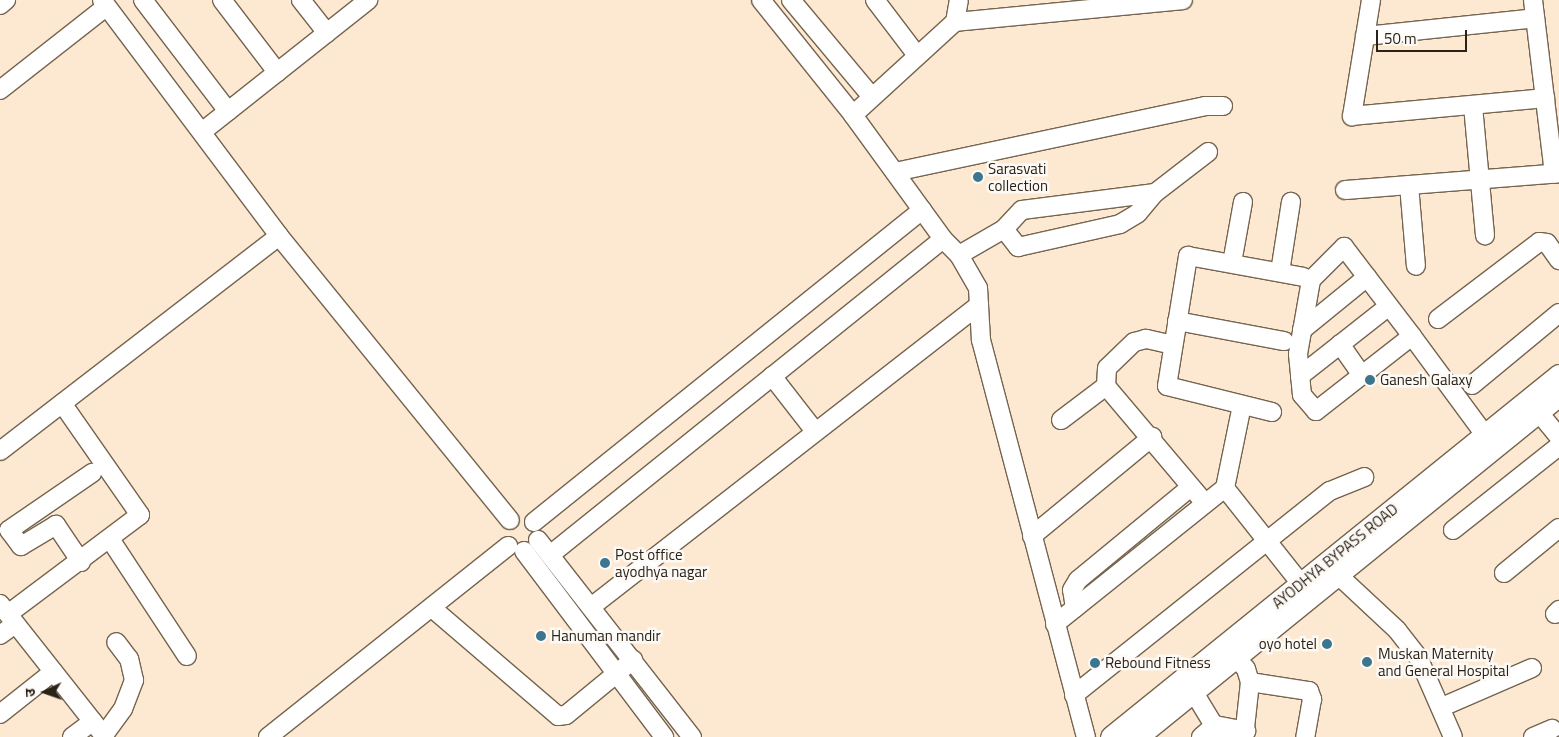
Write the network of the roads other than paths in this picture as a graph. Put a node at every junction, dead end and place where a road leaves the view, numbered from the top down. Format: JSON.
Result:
{"nodes":[{"id":1,"x":6,"y":0,"type":"edge"},
{"id":2,"x":143,"y":0,"type":"edge"},
{"id":3,"x":222,"y":0,"type":"edge"},
{"id":4,"x":301,"y":0,"type":"edge"},
{"id":5,"x":368,"y":0,"type":"edge"},
{"id":6,"x":761,"y":0,"type":"edge"},
{"id":7,"x":791,"y":0,"type":"edge"},
{"id":8,"x":875,"y":0,"type":"edge"},
{"id":9,"x":959,"y":0,"type":"edge"},
{"id":10,"x":1183,"y":0,"type":"edge"},
{"id":11,"x":1371,"y":0,"type":"edge"},
{"id":12,"x":1533,"y":0,"type":"edge"},
{"id":13,"x":104,"y":3,"type":"edge"},
{"id":14,"x":0,"y":5,"type":"edge"},
{"id":15,"x":1535,"y":18,"type":"junction"},
{"id":16,"x":955,"y":22,"type":"junction"},
{"id":17,"x":327,"y":33,"type":"junction"},
{"id":18,"x":1365,"y":36,"type":"junction"},
{"id":19,"x":916,"y":54,"type":"junction"},
{"id":20,"x":277,"y":72,"type":"junction"},
{"id":21,"x":0,"y":90,"type":"edge"},
{"id":22,"x":872,"y":97,"type":"junction"},
{"id":23,"x":1545,"y":98,"type":"junction"},
{"id":24,"x":1224,"y":106,"type":"dead end"},
{"id":25,"x":1473,"y":106,"type":"junction"},
{"id":26,"x":228,"y":111,"type":"junction"},
{"id":27,"x":852,"y":115,"type":"junction"},
{"id":28,"x":203,"y":131,"type":"junction"},
{"id":29,"x":1555,"y":141,"type":"edge"},
{"id":30,"x":1208,"y":152,"type":"dead end"},
{"id":31,"x":895,"y":172,"type":"junction"},
{"id":32,"x":1556,"y":173,"type":"edge"},
{"id":33,"x":1480,"y":179,"type":"junction"},
{"id":34,"x":1409,"y":185,"type":"junction"},
{"id":35,"x":1345,"y":190,"type":"dead end"},
{"id":36,"x":1155,"y":193,"type":"junction"},
{"id":37,"x":1243,"y":202,"type":"dead end"},
{"id":38,"x":1292,"y":202,"type":"dead end"},
{"id":39,"x":922,"y":210,"type":"junction"},
{"id":40,"x":1004,"y":229,"type":"junction"},
{"id":41,"x":1485,"y":235,"type":"dead end"},
{"id":42,"x":279,"y":236,"type":"junction"},
{"id":43,"x":942,"y":239,"type":"junction"},
{"id":44,"x":958,"y":256,"type":"junction"},
{"id":45,"x":1559,"y":260,"type":"edge"},
{"id":46,"x":1232,"y":264,"type":"junction"},
{"id":47,"x":1416,"y":266,"type":"dead end"},
{"id":48,"x":1280,"y":272,"type":"junction"},
{"id":49,"x":1304,"y":277,"type":"dead end"},
{"id":50,"x":1367,"y":277,"type":"junction"},
{"id":51,"x":979,"y":305,"type":"junction"},
{"id":52,"x":1389,"y":306,"type":"junction"},
{"id":53,"x":1559,"y":313,"type":"edge"},
{"id":54,"x":1438,"y":319,"type":"dead end"},
{"id":55,"x":1177,"y":321,"type":"junction"},
{"id":56,"x":1302,"y":330,"type":"junction"},
{"id":57,"x":1412,"y":336,"type":"junction"},
{"id":58,"x":1284,"y":341,"type":"dead end"},
{"id":59,"x":1340,"y":344,"type":"junction"},
{"id":60,"x":1173,"y":345,"type":"junction"},
{"id":61,"x":1362,"y":375,"type":"junction"},
{"id":62,"x":1559,"y":375,"type":"edge"},
{"id":63,"x":772,"y":376,"type":"junction"},
{"id":64,"x":1300,"y":376,"type":"junction"},
{"id":65,"x":1106,"y":386,"type":"junction"},
{"id":66,"x":1472,"y":386,"type":"dead end"},
{"id":67,"x":1559,"y":395,"type":"edge"},
{"id":68,"x":62,"y":403,"type":"junction"},
{"id":69,"x":1242,"y":405,"type":"junction"},
{"id":70,"x":1533,"y":406,"type":"junction"},
{"id":71,"x":1272,"y":412,"type":"dead end"},
{"id":72,"x":1061,"y":420,"type":"dead end"},
{"id":73,"x":814,"y":430,"type":"junction"},
{"id":74,"x":1485,"y":435,"type":"junction"},
{"id":75,"x":1152,"y":437,"type":"junction"},
{"id":76,"x":1559,"y":437,"type":"edge"},
{"id":77,"x":1559,"y":446,"type":"edge"},
{"id":78,"x":0,"y":451,"type":"edge"},
{"id":79,"x":92,"y":472,"type":"dead end"},
{"id":80,"x":1364,"y":477,"type":"dead end"},
{"id":81,"x":1191,"y":487,"type":"junction"},
{"id":82,"x":1224,"y":488,"type":"junction"},
{"id":83,"x":1205,"y":503,"type":"junction"},
{"id":84,"x":510,"y":520,"type":"junction"},
{"id":85,"x":534,"y":522,"type":"junction"},
{"id":86,"x":1559,"y":528,"type":"edge"},
{"id":87,"x":1453,"y":530,"type":"dead end"},
{"id":88,"x":1032,"y":536,"type":"junction"},
{"id":89,"x":110,"y":539,"type":"junction"},
{"id":90,"x":538,"y":540,"type":"junction"},
{"id":91,"x":1269,"y":543,"type":"junction"},
{"id":92,"x":516,"y":549,"type":"junction"},
{"id":93,"x":550,"y":555,"type":"junction"},
{"id":94,"x":81,"y":562,"type":"junction"},
{"id":95,"x":1504,"y":573,"type":"dead end"},
{"id":96,"x":1337,"y":574,"type":"junction"},
{"id":97,"x":1301,"y":584,"type":"junction"},
{"id":98,"x":591,"y":607,"type":"junction"},
{"id":99,"x":432,"y":608,"type":"junction"},
{"id":100,"x":1076,"y":608,"type":"junction"},
{"id":101,"x":8,"y":614,"type":"edge"},
{"id":102,"x":1055,"y":624,"type":"junction"},
{"id":103,"x":0,"y":635,"type":"edge"},
{"id":104,"x":116,"y":642,"type":"dead end"},
{"id":105,"x":188,"y":656,"type":"dead end"},
{"id":106,"x":1235,"y":657,"type":"junction"},
{"id":107,"x":633,"y":660,"type":"junction"},
{"id":108,"x":1532,"y":668,"type":"dead end"},
{"id":109,"x":53,"y":672,"type":"junction"},
{"id":110,"x":615,"y":674,"type":"junction"},
{"id":111,"x":1250,"y":682,"type":"junction"},
{"id":112,"x":1193,"y":691,"type":"junction"},
{"id":113,"x":1074,"y":695,"type":"junction"},
{"id":114,"x":1442,"y":707,"type":"junction"},
{"id":115,"x":0,"y":714,"type":"edge"},
{"id":116,"x":93,"y":721,"type":"junction"},
{"id":117,"x":1552,"y":729,"type":"dead end"},
{"id":118,"x":1218,"y":731,"type":"edge"},
{"id":119,"x":1245,"y":734,"type":"edge"},
{"id":120,"x":104,"y":736,"type":"edge"},
{"id":121,"x":72,"y":737,"type":"edge"},
{"id":122,"x":268,"y":737,"type":"edge"},
{"id":123,"x":664,"y":737,"type":"edge"},
{"id":124,"x":692,"y":737,"type":"edge"},
{"id":125,"x":1086,"y":737,"type":"edge"},
{"id":126,"x":1111,"y":737,"type":"edge"},
{"id":127,"x":1137,"y":737,"type":"edge"},
{"id":128,"x":1201,"y":737,"type":"edge"},
{"id":129,"x":1305,"y":737,"type":"edge"},
{"id":130,"x":1453,"y":737,"type":"edge"},
{"id":131,"x":1532,"y":737,"type":"edge"}],
"edges":[{"from":1,"to":14,"type":"street"},
{"from":2,"to":26,"type":"street"},
{"from":3,"to":20,"type":"street"},
{"from":4,"to":17,"type":"street"},
{"from":5,"to":17,"type":"street"},
{"from":6,"to":27,"type":"street"},
{"from":7,"to":22,"type":"street"},
{"from":8,"to":19,"type":"street"},
{"from":9,"to":16,"type":"street"},
{"from":10,"to":16,"type":"street"},
{"from":11,"to":18,"type":"street"},
{"from":12,"to":15,"type":"street"},
{"from":13,"to":21,"type":"street"},
{"from":13,"to":28,"type":"street"},
{"from":15,"to":18,"type":"street"},
{"from":15,"to":23,"type":"street"},
{"from":16,"to":19,"type":"street"},
{"from":17,"to":20,"type":"street"},
{"from":18,"to":25,"type":"street"},
{"from":19,"to":22,"type":"street"},
{"from":20,"to":26,"type":"street"},
{"from":22,"to":27,"type":"street"},
{"from":23,"to":25,"type":"street"},
{"from":23,"to":29,"type":"street"},
{"from":24,"to":31,"type":"street"},
{"from":25,"to":33,"type":"street"},
{"from":26,"to":28,"type":"street"},
{"from":27,"to":31,"type":"street"},
{"from":28,"to":42,"type":"street"},
{"from":29,"to":32,"type":"street"},
{"from":30,"to":36,"type":"street"},
{"from":31,"to":39,"type":"street"},
{"from":32,"to":33,"type":"street"},
{"from":33,"to":34,"type":"street"},
{"from":33,"to":41,"type":"street"},
{"from":34,"to":35,"type":"street"},
{"from":34,"to":47,"type":"street"},
{"from":36,"to":40,"type":"street"},
{"from":36,"to":40,"type":"street"},
{"from":37,"to":46,"type":"street"},
{"from":38,"to":48,"type":"street"},
{"from":39,"to":43,"type":"street"},
{"from":39,"to":85,"type":"street"},
{"from":40,"to":44,"type":"street"},
{"from":42,"to":68,"type":"street"},
{"from":42,"to":84,"type":"street"},
{"from":43,"to":44,"type":"street"},
{"from":43,"to":63,"type":"street"},
{"from":44,"to":51,"type":"street"},
{"from":45,"to":54,"type":"street"},
{"from":46,"to":48,"type":"street"},
{"from":46,"to":55,"type":"street"},
{"from":48,"to":49,"type":"street"},
{"from":50,"to":52,"type":"street"},
{"from":50,"to":56,"type":"street"},
{"from":50,"to":56,"type":"street"},
{"from":51,"to":73,"type":"street"},
{"from":51,"to":88,"type":"street"},
{"from":52,"to":57,"type":"street"},
{"from":52,"to":59,"type":"street"},
{"from":53,"to":66,"type":"street"},
{"from":55,"to":58,"type":"street"},
{"from":55,"to":60,"type":"street"},
{"from":56,"to":64,"type":"street"},
{"from":57,"to":61,"type":"street"},
{"from":57,"to":74,"type":"street"},
{"from":59,"to":61,"type":"street"},
{"from":59,"to":64,"type":"street"},
{"from":60,"to":65,"type":"street"},
{"from":60,"to":69,"type":"street"},
{"from":61,"to":64,"type":"street"},
{"from":62,"to":70,"type":"main road","name":"AYODHYA BYPASS ROAD"},
{"from":63,"to":73,"type":"street"},
{"from":63,"to":93,"type":"street"},
{"from":65,"to":72,"type":"street"},
{"from":65,"to":75,"type":"street"},
{"from":67,"to":70,"type":"main road","name":"AYODHYA BYPASS ROAD"},
{"from":68,"to":78,"type":"street"},
{"from":68,"to":89,"type":"street"},
{"from":69,"to":71,"type":"street"},
{"from":69,"to":82,"type":"street"},
{"from":70,"to":74,"type":"main road","name":"AYODHYA BYPASS ROAD"},
{"from":70,"to":76,"type":"street"},
{"from":70,"to":96,"type":"main road","name":"AYODHYA BYPASS ROAD"},
{"from":73,"to":98,"type":"street"},
{"from":74,"to":97,"type":"main road","name":"AYODHYA BYPASS ROAD"},
{"from":75,"to":81,"type":"street"},
{"from":75,"to":88,"type":"street"},
{"from":77,"to":87,"type":"street"},
{"from":79,"to":94,"type":"street"},
{"from":80,"to":91,"type":"street"},
{"from":81,"to":83,"type":"street"},
{"from":81,"to":100,"type":"street"},
{"from":82,"to":83,"type":"street"},
{"from":82,"to":91,"type":"street"},
{"from":83,"to":100,"type":"street"},
{"from":84,"to":85,"type":"street"},
{"from":84,"to":92,"type":"street"},
{"from":85,"to":90,"type":"street"},
{"from":86,"to":95,"type":"street"},
{"from":88,"to":102,"type":"street"},
{"from":89,"to":94,"type":"street"},
{"from":89,"to":105,"type":"street"},
{"from":90,"to":92,"type":"street"},
{"from":90,"to":93,"type":"street"},
{"from":91,"to":97,"type":"street"},
{"from":91,"to":113,"type":"street"},
{"from":92,"to":99,"type":"street"},
{"from":92,"to":110,"type":"street"},
{"from":93,"to":98,"type":"street"},
{"from":94,"to":101,"type":"street"},
{"from":96,"to":106,"type":"main road","name":"AYODHYA BYPASS ROAD"},
{"from":96,"to":114,"type":"street"},
{"from":97,"to":126,"type":"main road","name":"AYODHYA BYPASS ROAD"},
{"from":98,"to":107,"type":"street"},
{"from":99,"to":110,"type":"street"},
{"from":99,"to":122,"type":"street"},
{"from":100,"to":102,"type":"street"},
{"from":101,"to":103,"type":"street"},
{"from":101,"to":109,"type":"street"},
{"from":102,"to":113,"type":"street"},
{"from":104,"to":120,"type":"street"},
{"from":106,"to":111,"type":"street"},
{"from":106,"to":112,"type":"main road","name":"AYODHYA BYPASS ROAD"},
{"from":107,"to":110,"type":"street"},
{"from":107,"to":124,"type":"street"},
{"from":108,"to":114,"type":"street"},
{"from":109,"to":115,"type":"street"},
{"from":109,"to":116,"type":"street"},
{"from":110,"to":123,"type":"street"},
{"from":111,"to":119,"type":"street"},
{"from":111,"to":129,"type":"street"},
{"from":112,"to":118,"type":"street"},
{"from":112,"to":127,"type":"main road","name":"AYODHYA BYPASS ROAD"},
{"from":113,"to":125,"type":"street"},
{"from":114,"to":130,"type":"street"},
{"from":116,"to":120,"type":"street"},
{"from":116,"to":121,"type":"street"},
{"from":117,"to":131,"type":"street"},
{"from":118,"to":119,"type":"street"},
{"from":118,"to":128,"type":"street"}]}
